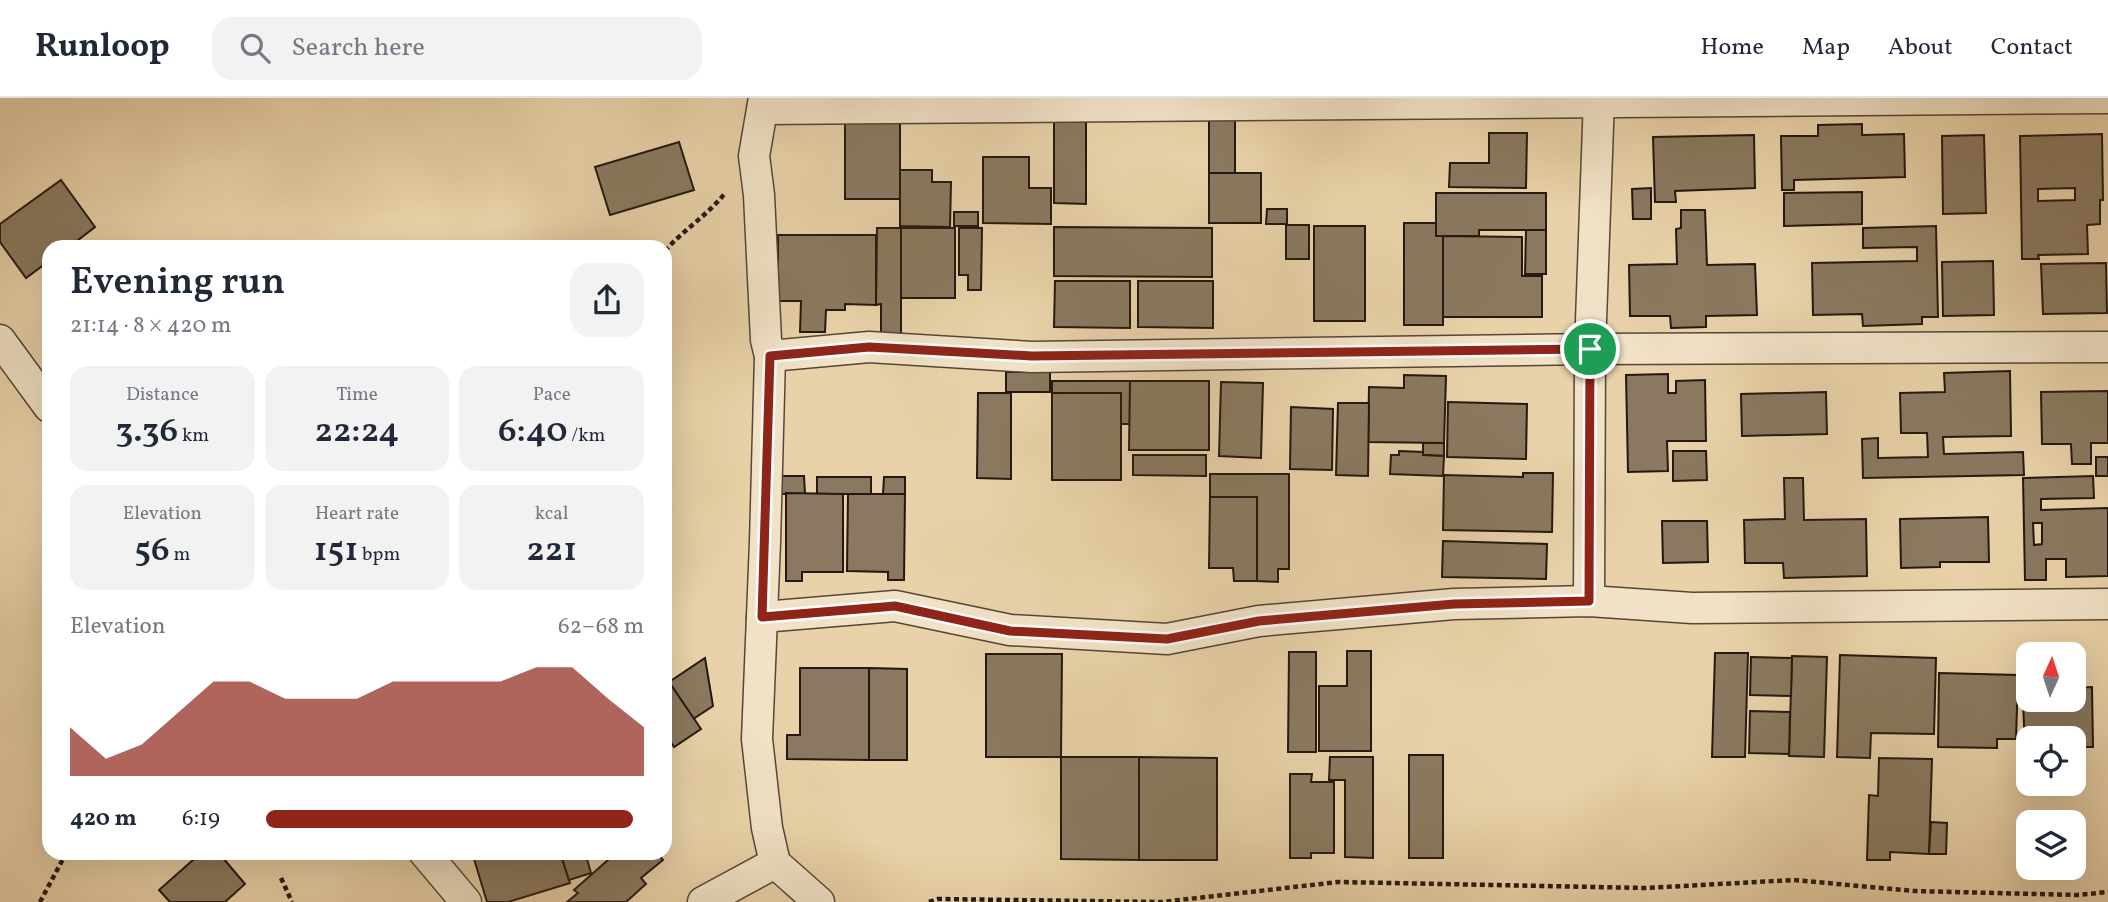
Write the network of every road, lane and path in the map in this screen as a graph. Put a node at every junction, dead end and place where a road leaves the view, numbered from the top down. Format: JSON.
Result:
{"nodes":[{"id":1,"x":2108,"y":98,"type":"edge"},
{"id":2,"x":1599,"y":100,"type":"edge"},
{"id":3,"x":764,"y":104,"type":"edge"},
{"id":4,"x":754,"y":156,"type":"junction"},
{"id":5,"x":672,"y":243,"type":"edge"},
{"id":6,"x":0,"y":340,"type":"edge"},
{"id":7,"x":2108,"y":347,"type":"edge"},
{"id":8,"x":1590,"y":349,"type":"junction"},
{"id":9,"x":770,"y":356,"type":"junction"},
{"id":10,"x":42,"y":397,"type":"edge"},
{"id":11,"x":1589,"y":601,"type":"junction"},
{"id":12,"x":2108,"y":604,"type":"edge"},
{"id":13,"x":762,"y":617,"type":"junction"},
{"id":14,"x":62,"y":860,"type":"edge"},
{"id":15,"x":431,"y":860,"type":"edge"},
{"id":16,"x":775,"y":863,"type":"junction"},
{"id":17,"x":281,"y":878,"type":"dead end"},
{"id":18,"x":2108,"y":892,"type":"edge"},
{"id":19,"x":40,"y":902,"type":"edge"},
{"id":20,"x":292,"y":902,"type":"edge"},
{"id":21,"x":466,"y":902,"type":"edge"},
{"id":22,"x":703,"y":902,"type":"edge"},
{"id":23,"x":819,"y":902,"type":"edge"},
{"id":24,"x":929,"y":902,"type":"edge"}],
"edges":[{"from":1,"to":2,"type":"street"},
{"from":2,"to":3,"type":"street"},
{"from":2,"to":8,"type":"street"},
{"from":3,"to":4,"type":"street"},
{"from":4,"to":5,"type":"path"},
{"from":4,"to":9,"type":"street"},
{"from":6,"to":10,"type":"street"},
{"from":7,"to":8,"type":"street"},
{"from":8,"to":9,"type":"street"},
{"from":8,"to":11,"type":"street"},
{"from":9,"to":13,"type":"street"},
{"from":11,"to":12,"type":"street"},
{"from":11,"to":13,"type":"street"},
{"from":13,"to":16,"type":"street"},
{"from":14,"to":19,"type":"path"},
{"from":15,"to":21,"type":"street"},
{"from":16,"to":22,"type":"street"},
{"from":16,"to":23,"type":"street"},
{"from":17,"to":20,"type":"path"},
{"from":18,"to":24,"type":"path"}]}
